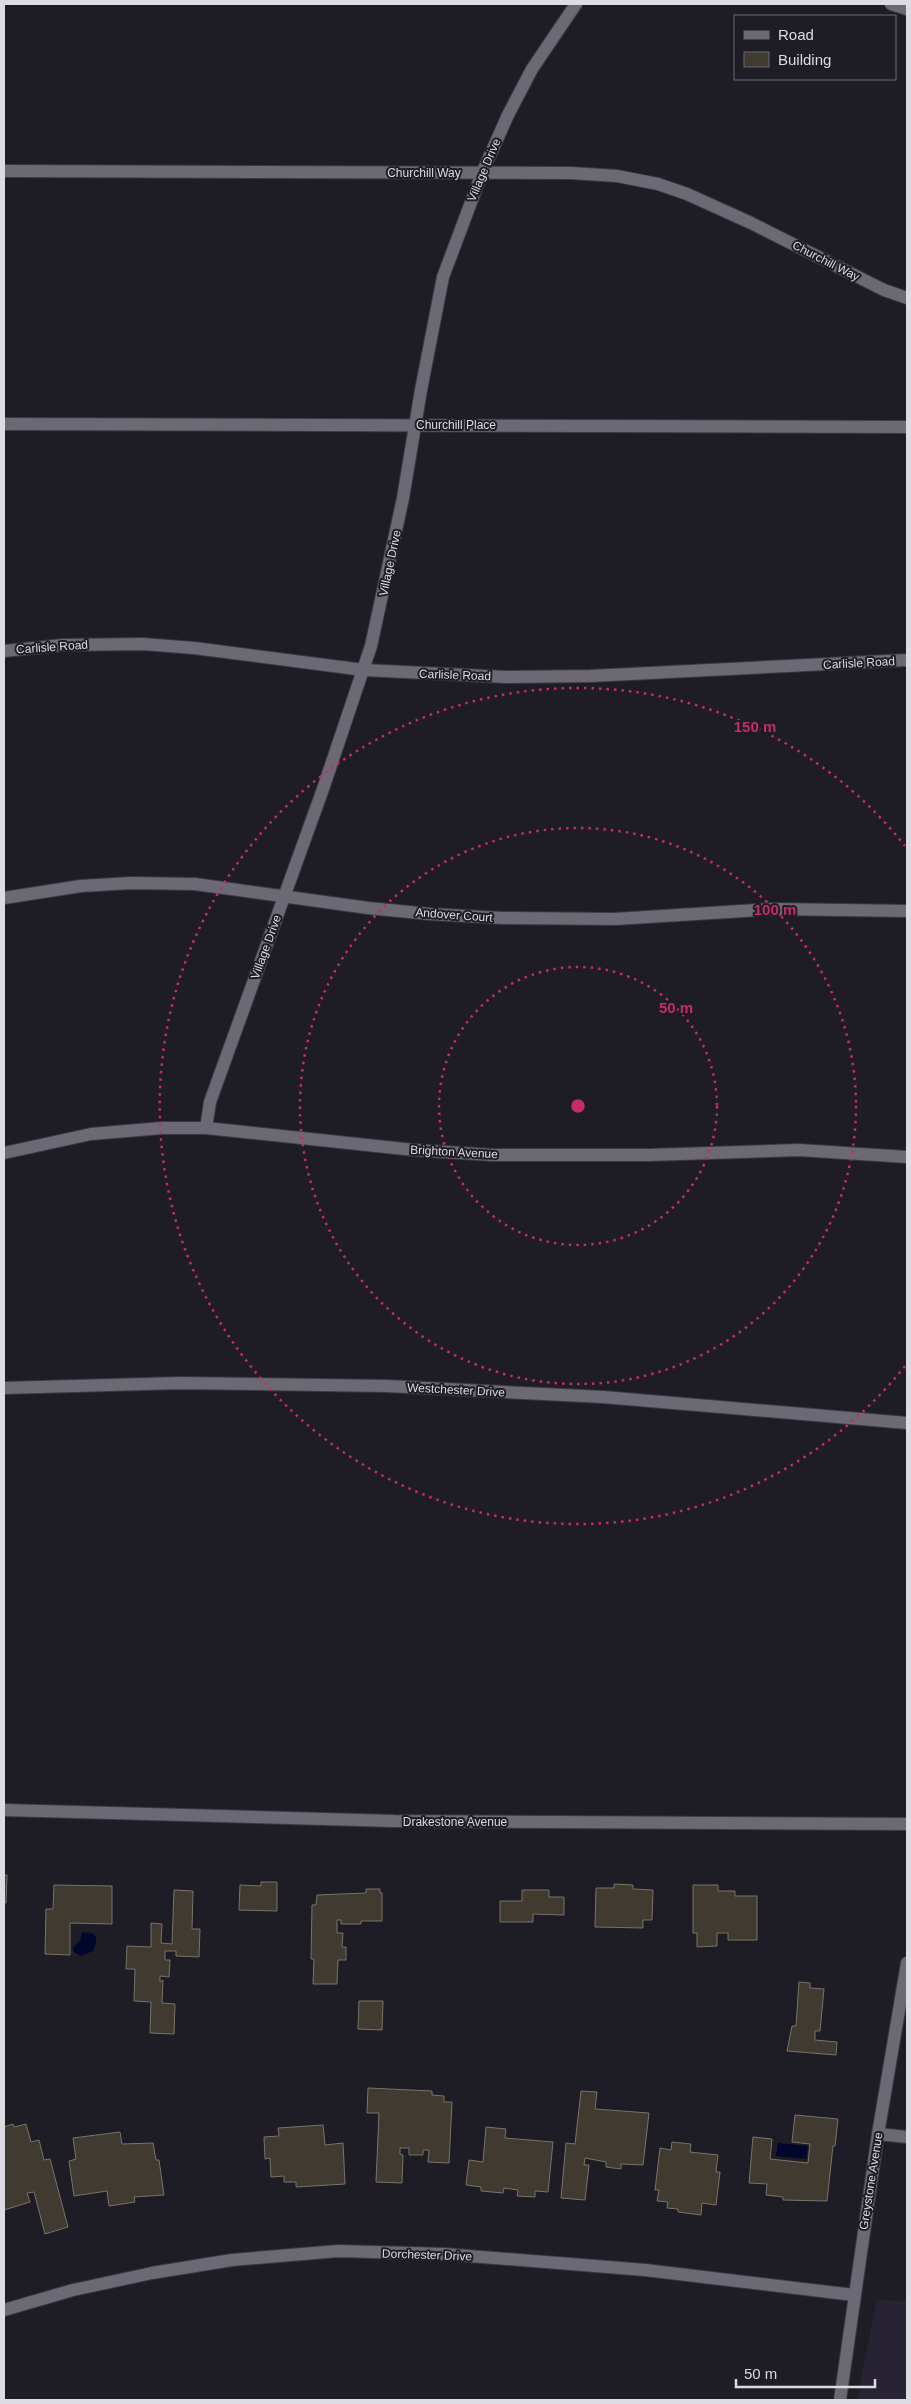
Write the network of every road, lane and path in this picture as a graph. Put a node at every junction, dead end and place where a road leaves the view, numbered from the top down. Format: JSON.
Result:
{"nodes":[{"id":1,"x":576,"y":4,"type":"edge"},
{"id":2,"x":891,"y":4,"type":"edge"},
{"id":3,"x":907,"y":8,"type":"edge"},
{"id":4,"x":4,"y":171,"type":"edge"},
{"id":5,"x":482,"y":173,"type":"junction"},
{"id":6,"x":907,"y":298,"type":"edge"},
{"id":7,"x":4,"y":424,"type":"edge"},
{"id":8,"x":415,"y":425,"type":"junction"},
{"id":9,"x":907,"y":427,"type":"edge"},
{"id":10,"x":4,"y":651,"type":"edge"},
{"id":11,"x":907,"y":660,"type":"edge"},
{"id":12,"x":364,"y":670,"type":"junction"},
{"id":13,"x":284,"y":896,"type":"junction"},
{"id":14,"x":4,"y":898,"type":"edge"},
{"id":15,"x":907,"y":911,"type":"edge"},
{"id":16,"x":206,"y":1128,"type":"junction"},
{"id":17,"x":4,"y":1153,"type":"edge"},
{"id":18,"x":907,"y":1157,"type":"edge"},
{"id":19,"x":4,"y":1388,"type":"edge"},
{"id":20,"x":907,"y":1423,"type":"edge"},
{"id":21,"x":4,"y":1810,"type":"edge"},
{"id":22,"x":907,"y":1824,"type":"edge"},
{"id":23,"x":907,"y":1963,"type":"edge"},
{"id":24,"x":878,"y":2134,"type":"junction"},
{"id":25,"x":907,"y":2137,"type":"edge"},
{"id":26,"x":854,"y":2295,"type":"junction"},
{"id":27,"x":4,"y":2310,"type":"edge"},
{"id":28,"x":840,"y":2400,"type":"edge"}],
"edges":[{"from":1,"to":5,"type":"street","name":"Village Drive"},
{"from":2,"to":3,"type":"street"},
{"from":4,"to":5,"type":"street","name":"Churchill Way"},
{"from":5,"to":6,"type":"street","name":"Churchill Way"},
{"from":5,"to":8,"type":"street","name":"Village Drive"},
{"from":7,"to":8,"type":"street","name":"Churchill Place"},
{"from":8,"to":9,"type":"street","name":"Churchill Place"},
{"from":8,"to":12,"type":"street","name":"Village Drive"},
{"from":10,"to":12,"type":"street","name":"Carlisle Road"},
{"from":11,"to":12,"type":"street","name":"Carlisle Road"},
{"from":12,"to":13,"type":"street","name":"Village Drive"},
{"from":13,"to":14,"type":"street","name":"Andover Court"},
{"from":13,"to":15,"type":"street","name":"Andover Court"},
{"from":13,"to":16,"type":"street","name":"Village Drive"},
{"from":16,"to":17,"type":"street","name":"Brighton Avenue"},
{"from":16,"to":18,"type":"street","name":"Brighton Avenue"},
{"from":19,"to":20,"type":"street","name":"Westchester Drive"},
{"from":21,"to":22,"type":"street","name":"Drakestone Avenue"},
{"from":23,"to":24,"type":"street","name":"Greystone Avenue"},
{"from":24,"to":25,"type":"street"},
{"from":24,"to":26,"type":"street","name":"Greystone Avenue"},
{"from":26,"to":27,"type":"street","name":"Dorchester Drive"},
{"from":26,"to":28,"type":"street","name":"Greystone Avenue"}]}
